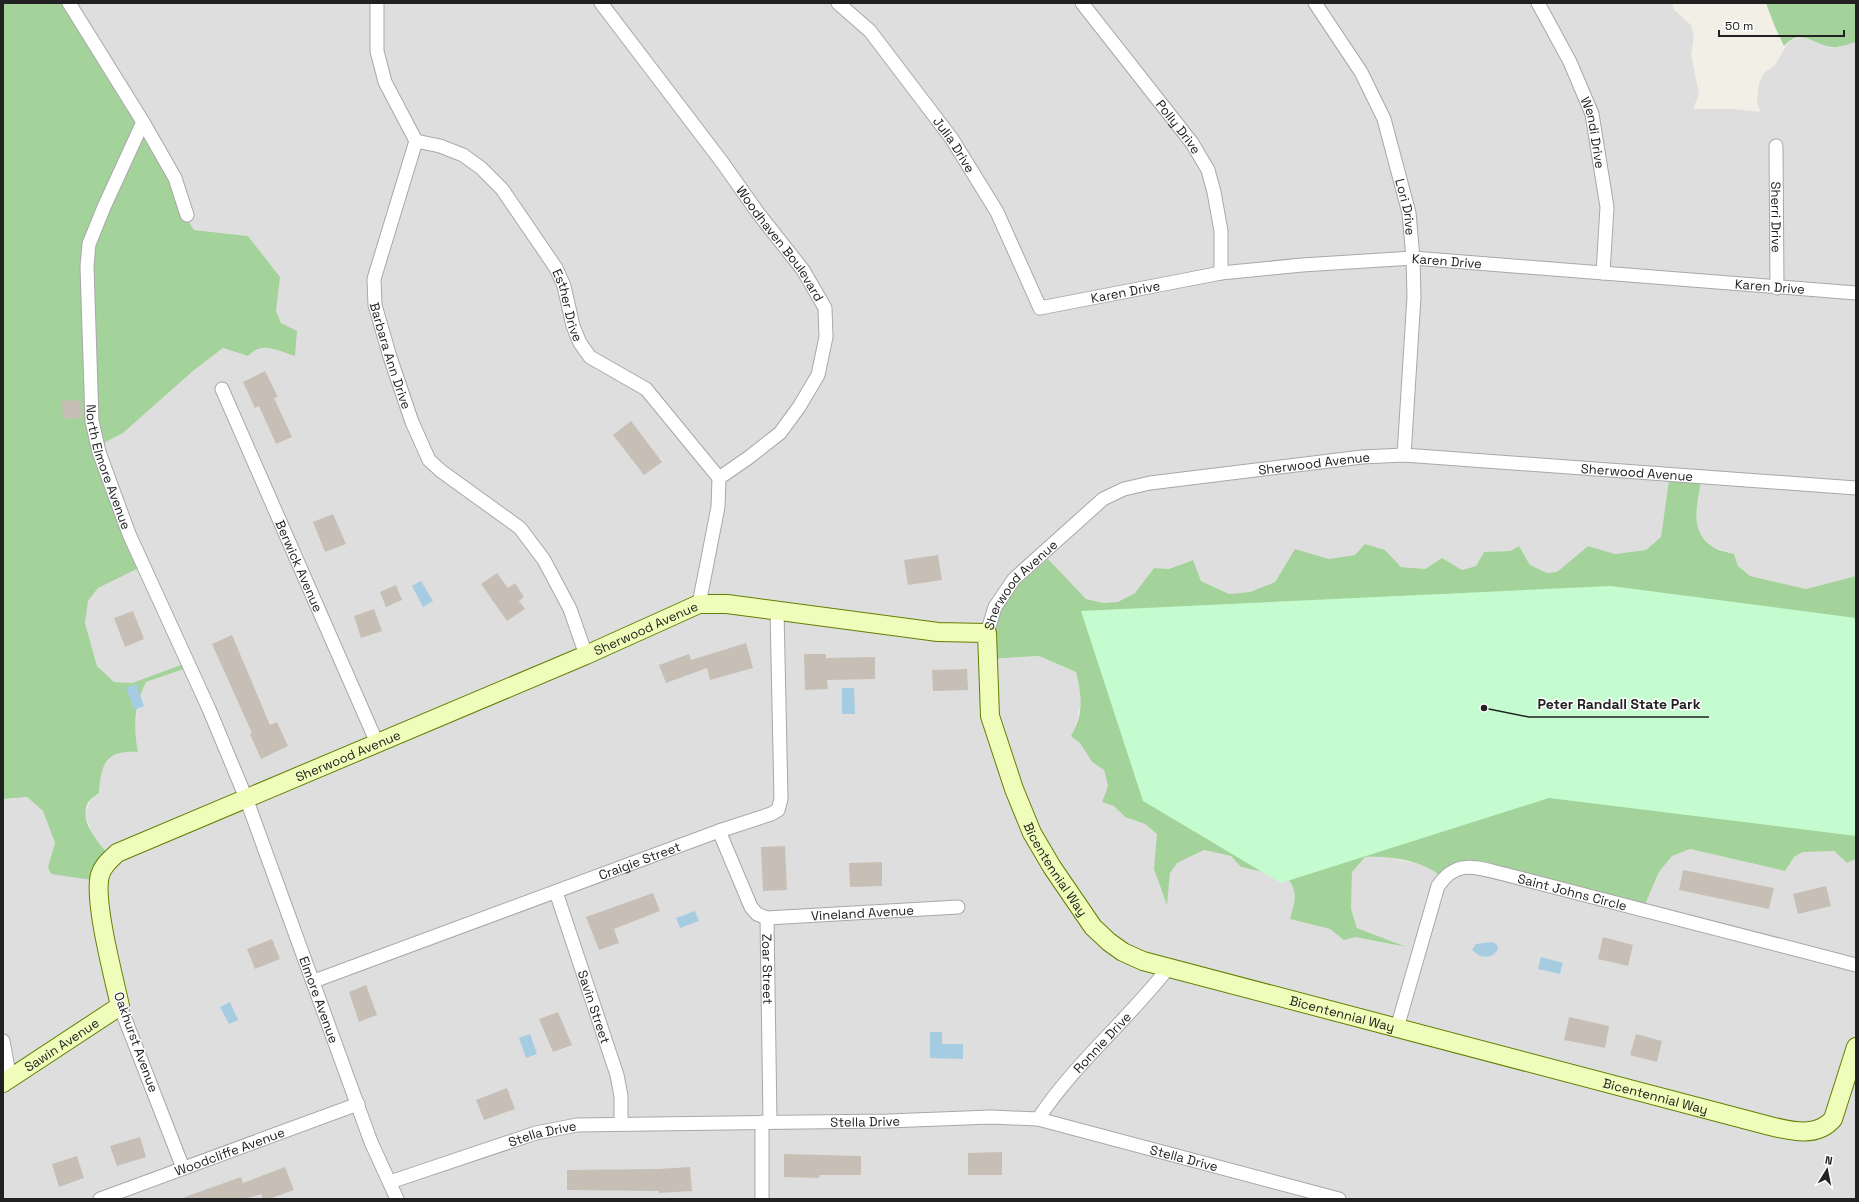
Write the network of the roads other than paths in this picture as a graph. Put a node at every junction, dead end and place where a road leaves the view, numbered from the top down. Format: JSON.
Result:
{"nodes":[{"id":1,"x":69,"y":3,"type":"edge"},
{"id":2,"x":377,"y":3,"type":"edge"},
{"id":3,"x":601,"y":3,"type":"edge"},
{"id":4,"x":838,"y":3,"type":"edge"},
{"id":5,"x":1082,"y":3,"type":"edge"},
{"id":6,"x":1315,"y":3,"type":"edge"},
{"id":7,"x":1538,"y":3,"type":"edge"},
{"id":8,"x":143,"y":122,"type":"junction"},
{"id":9,"x":416,"y":141,"type":"junction"},
{"id":10,"x":1776,"y":146,"type":"dead end"},
{"id":11,"x":187,"y":215,"type":"dead end"},
{"id":12,"x":1413,"y":258,"type":"junction"},
{"id":13,"x":1222,"y":273,"type":"junction"},
{"id":14,"x":1604,"y":273,"type":"junction"},
{"id":15,"x":1777,"y":288,"type":"junction"},
{"id":16,"x":1856,"y":293,"type":"edge"},
{"id":17,"x":1040,"y":308,"type":"joint"},
{"id":18,"x":222,"y":389,"type":"dead end"},
{"id":19,"x":1404,"y":455,"type":"junction"},
{"id":20,"x":719,"y":478,"type":"junction"},
{"id":21,"x":1856,"y":488,"type":"edge"},
{"id":22,"x":699,"y":604,"type":"junction"},
{"id":23,"x":777,"y":610,"type":"junction"},
{"id":24,"x":986,"y":633,"type":"junction"},
{"id":25,"x":586,"y":655,"type":"junction"},
{"id":26,"x":377,"y":743,"type":"junction"},
{"id":27,"x":246,"y":798,"type":"junction"},
{"id":28,"x":719,"y":831,"type":"junction"},
{"id":29,"x":104,"y":864,"type":"joint"},
{"id":30,"x":556,"y":892,"type":"junction"},
{"id":31,"x":958,"y":907,"type":"dead end"},
{"id":32,"x":767,"y":918,"type":"junction"},
{"id":33,"x":1856,"y":965,"type":"edge"},
{"id":34,"x":1169,"y":967,"type":"junction"},
{"id":35,"x":314,"y":981,"type":"junction"},
{"id":36,"x":120,"y":1006,"type":"junction"},
{"id":37,"x":1397,"y":1028,"type":"junction"},
{"id":38,"x":3,"y":1040,"type":"edge"},
{"id":39,"x":1856,"y":1046,"type":"edge"},
{"id":40,"x":7,"y":1081,"type":"edge"},
{"id":41,"x":358,"y":1104,"type":"junction"},
{"id":42,"x":1038,"y":1119,"type":"junction"},
{"id":43,"x":766,"y":1122,"type":"junction"},
{"id":44,"x":621,"y":1123,"type":"junction"},
{"id":45,"x":183,"y":1168,"type":"junction"},
{"id":46,"x":390,"y":1182,"type":"junction"},
{"id":47,"x":100,"y":1199,"type":"edge"},
{"id":48,"x":397,"y":1199,"type":"edge"},
{"id":49,"x":762,"y":1199,"type":"edge"},
{"id":50,"x":1339,"y":1199,"type":"edge"}],
"edges":[{"from":1,"to":8,"type":"street"},
{"from":2,"to":9,"type":"street"},
{"from":3,"to":20,"type":"street","name":"Woodhaven Boulevard"},
{"from":4,"to":17,"type":"street","name":"Julia Drive"},
{"from":5,"to":13,"type":"street","name":"Polly Drive"},
{"from":6,"to":12,"type":"street","name":"Lori Drive"},
{"from":7,"to":14,"type":"street","name":"Wendi Drive"},
{"from":8,"to":11,"type":"street"},
{"from":8,"to":27,"type":"street","name":"North Elmore Avenue"},
{"from":9,"to":20,"type":"street","name":"Esther Drive"},
{"from":9,"to":25,"type":"street","name":"Barbara Ann Drive"},
{"from":10,"to":15,"type":"street","name":"Sherri Drive"},
{"from":12,"to":13,"type":"street","name":"Karen Drive"},
{"from":12,"to":14,"type":"street","name":"Karen Drive"},
{"from":12,"to":19,"type":"street","name":"Lori Drive"},
{"from":13,"to":17,"type":"street","name":"Karen Drive"},
{"from":14,"to":15,"type":"street","name":"Karen Drive"},
{"from":15,"to":16,"type":"street","name":"Karen Drive"},
{"from":18,"to":26,"type":"street","name":"Berwick Avenue"},
{"from":19,"to":21,"type":"street","name":"Sherwood Avenue"},
{"from":19,"to":24,"type":"street","name":"Sherwood Avenue"},
{"from":20,"to":22,"type":"street"},
{"from":22,"to":23,"type":"street","name":"Sherwood Avenue"},
{"from":22,"to":25,"type":"street","name":"Sherwood Avenue"},
{"from":23,"to":24,"type":"street","name":"Sherwood Avenue"},
{"from":23,"to":28,"type":"street","name":"Craigie Street"},
{"from":24,"to":34,"type":"street","name":"Bicentennial Way"},
{"from":25,"to":26,"type":"street","name":"Sherwood Avenue"},
{"from":26,"to":27,"type":"street","name":"Sherwood Avenue"},
{"from":27,"to":29,"type":"street","name":"Sherwood Avenue"},
{"from":27,"to":35,"type":"street","name":"Elmore Avenue"},
{"from":28,"to":30,"type":"street","name":"Craigie Street"},
{"from":28,"to":32,"type":"street","name":"Zoar Street"},
{"from":29,"to":36,"type":"street","name":"Oakhurst Avenue"},
{"from":30,"to":35,"type":"street","name":"Craigie Street"},
{"from":30,"to":44,"type":"street","name":"Savin Street"},
{"from":31,"to":32,"type":"street","name":"Vineland Avenue"},
{"from":32,"to":43,"type":"street","name":"Zoar Street"},
{"from":33,"to":37,"type":"street","name":"Saint Johns Circle"},
{"from":34,"to":37,"type":"street","name":"Bicentennial Way"},
{"from":34,"to":42,"type":"street","name":"Ronnie Drive"},
{"from":35,"to":41,"type":"street","name":"Elmore Avenue"},
{"from":36,"to":40,"type":"street","name":"Sawin Avenue"},
{"from":36,"to":45,"type":"street","name":"Oakhurst Avenue"},
{"from":37,"to":39,"type":"street","name":"Bicentennial Way"},
{"from":38,"to":40,"type":"street"},
{"from":41,"to":45,"type":"street","name":"Woodcliffe Avenue"},
{"from":41,"to":46,"type":"street","name":"Elmore Avenue"},
{"from":42,"to":43,"type":"street","name":"Stella Drive"},
{"from":42,"to":50,"type":"street","name":"Stella Drive"},
{"from":43,"to":44,"type":"street","name":"Stella Drive"},
{"from":43,"to":49,"type":"street","name":"Zoar Street"},
{"from":44,"to":46,"type":"street","name":"Stella Drive"},
{"from":45,"to":47,"type":"street","name":"Woodcliffe Avenue"},
{"from":46,"to":48,"type":"street","name":"Elmore Avenue"}]}
